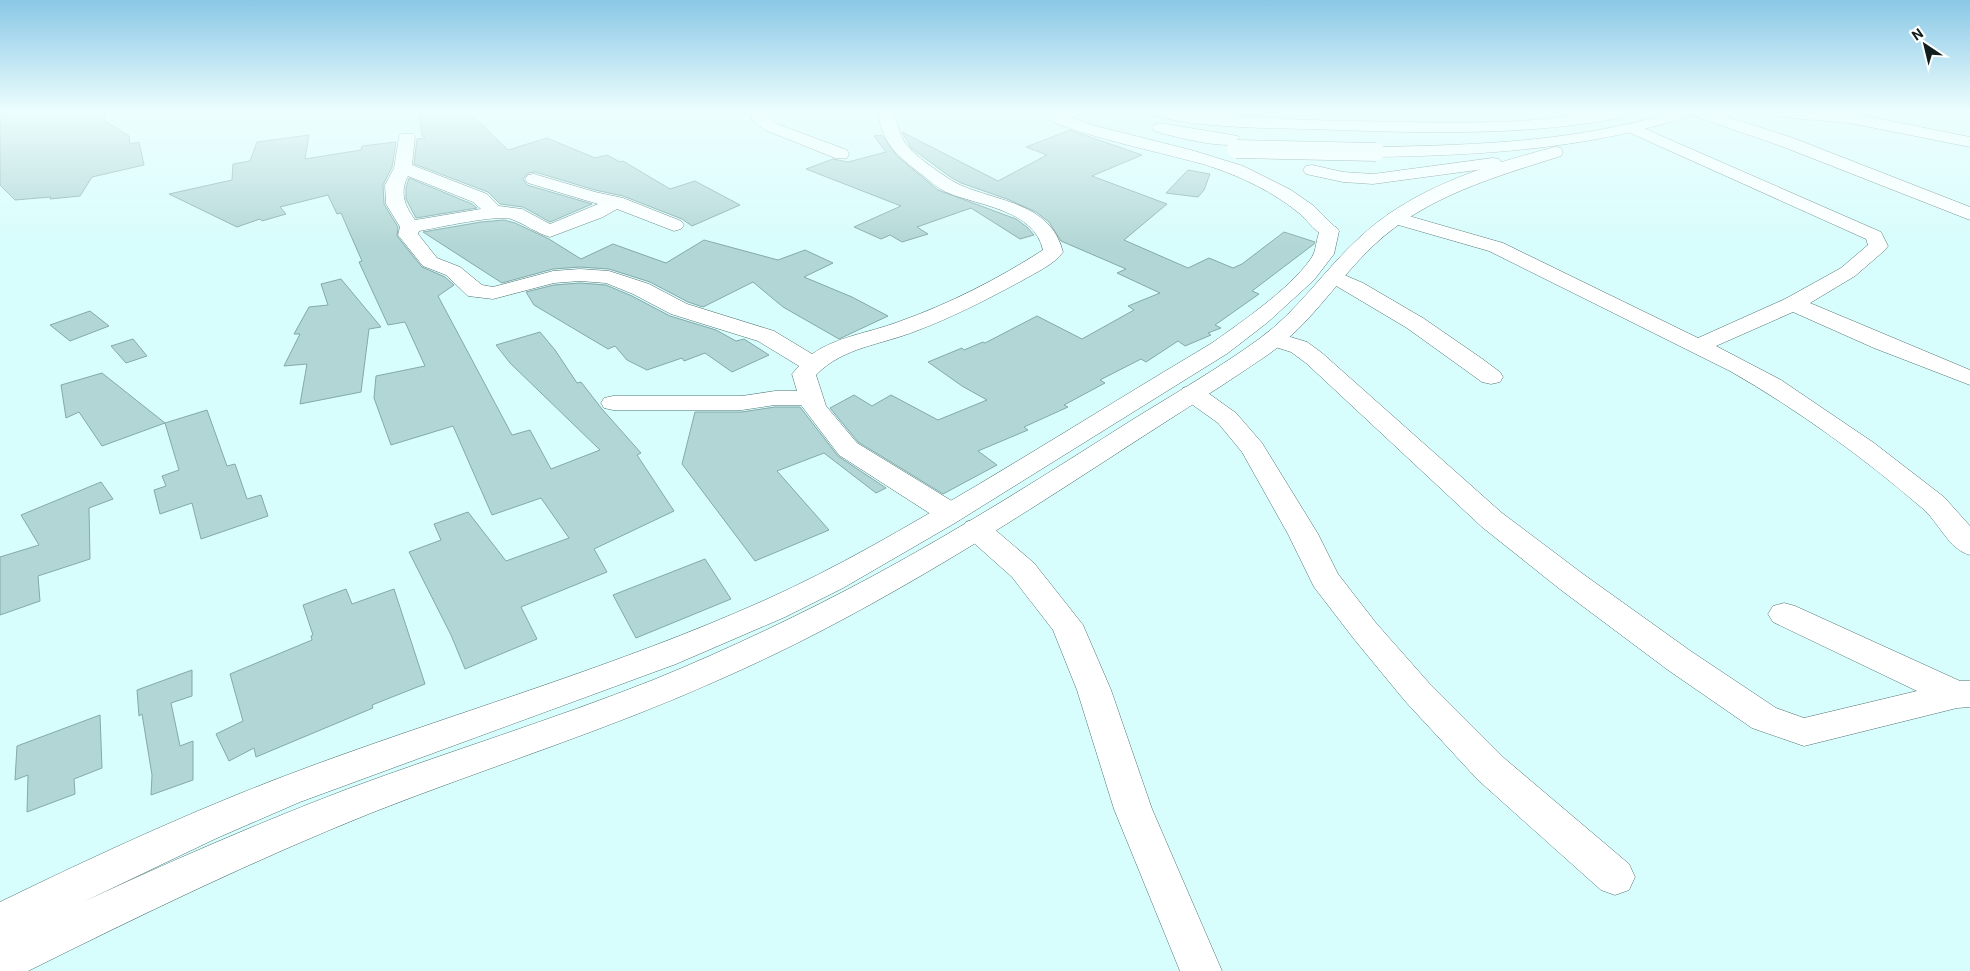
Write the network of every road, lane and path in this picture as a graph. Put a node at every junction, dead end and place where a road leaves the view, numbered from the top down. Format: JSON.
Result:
{"nodes":[{"id":1,"x":404,"y":157,"type":"edge"},
{"id":2,"x":908,"y":157,"type":"edge"},
{"id":3,"x":1200,"y":157,"type":"edge"},
{"id":4,"x":1306,"y":157,"type":"edge"},
{"id":5,"x":1526,"y":157,"type":"edge"},
{"id":6,"x":1539,"y":157,"type":"edge"},
{"id":7,"x":1708,"y":157,"type":"edge"},
{"id":8,"x":1822,"y":157,"type":"edge"},
{"id":9,"x":403,"y":168,"type":"junction"},
{"id":10,"x":1312,"y":170,"type":"junction"},
{"id":11,"x":534,"y":179,"type":"dead end"},
{"id":12,"x":1318,"y":187,"type":"dead end"},
{"id":13,"x":616,"y":202,"type":"junction"},
{"id":14,"x":494,"y":211,"type":"junction"},
{"id":15,"x":1970,"y":214,"type":"edge"},
{"id":16,"x":1395,"y":218,"type":"junction"},
{"id":17,"x":674,"y":225,"type":"dead end"},
{"id":18,"x":410,"y":227,"type":"junction"},
{"id":19,"x":1335,"y":277,"type":"junction"},
{"id":20,"x":1793,"y":304,"type":"junction"},
{"id":21,"x":1274,"y":339,"type":"junction"},
{"id":22,"x":1698,"y":346,"type":"junction"},
{"id":23,"x":814,"y":365,"type":"junction"},
{"id":24,"x":1490,"y":377,"type":"dead end"},
{"id":25,"x":1970,"y":378,"type":"edge"},
{"id":26,"x":1192,"y":393,"type":"junction"},
{"id":27,"x":811,"y":398,"type":"junction"},
{"id":28,"x":613,"y":403,"type":"dead end"},
{"id":29,"x":963,"y":521,"type":"junction"},
{"id":30,"x":1970,"y":545,"type":"edge"},
{"id":31,"x":1784,"y":614,"type":"dead end"},
{"id":32,"x":1963,"y":695,"type":"edge"},
{"id":33,"x":1615,"y":877,"type":"dead end"},
{"id":34,"x":0,"y":923,"type":"edge"},
{"id":35,"x":0,"y":963,"type":"edge"},
{"id":36,"x":1202,"y":971,"type":"edge"}],
"edges":[{"from":1,"to":9,"type":"main road"},
{"from":2,"to":23,"type":"main road"},
{"from":3,"to":29,"type":"main road"},
{"from":4,"to":10,"type":"main road"},
{"from":5,"to":10,"type":"main road"},
{"from":6,"to":16,"type":"main road"},
{"from":7,"to":20,"type":"main road"},
{"from":8,"to":15,"type":"main road"},
{"from":9,"to":14,"type":"main road"},
{"from":9,"to":18,"type":"main road"},
{"from":10,"to":12,"type":"main road"},
{"from":11,"to":13,"type":"main road"},
{"from":13,"to":14,"type":"main road"},
{"from":13,"to":17,"type":"main road"},
{"from":14,"to":18,"type":"main road"},
{"from":16,"to":19,"type":"main road"},
{"from":16,"to":22,"type":"main road"},
{"from":18,"to":23,"type":"main road"},
{"from":19,"to":21,"type":"main road"},
{"from":19,"to":24,"type":"main road"},
{"from":20,"to":22,"type":"main road"},
{"from":20,"to":25,"type":"main road"},
{"from":21,"to":26,"type":"main road"},
{"from":21,"to":32,"type":"main road"},
{"from":22,"to":30,"type":"main road"},
{"from":23,"to":27,"type":"main road"},
{"from":26,"to":29,"type":"main road"},
{"from":26,"to":33,"type":"main road"},
{"from":27,"to":28,"type":"main road"},
{"from":27,"to":29,"type":"main road"},
{"from":29,"to":34,"type":"main road"},
{"from":29,"to":35,"type":"main road"},
{"from":29,"to":36,"type":"main road"},
{"from":31,"to":32,"type":"main road"}]}
